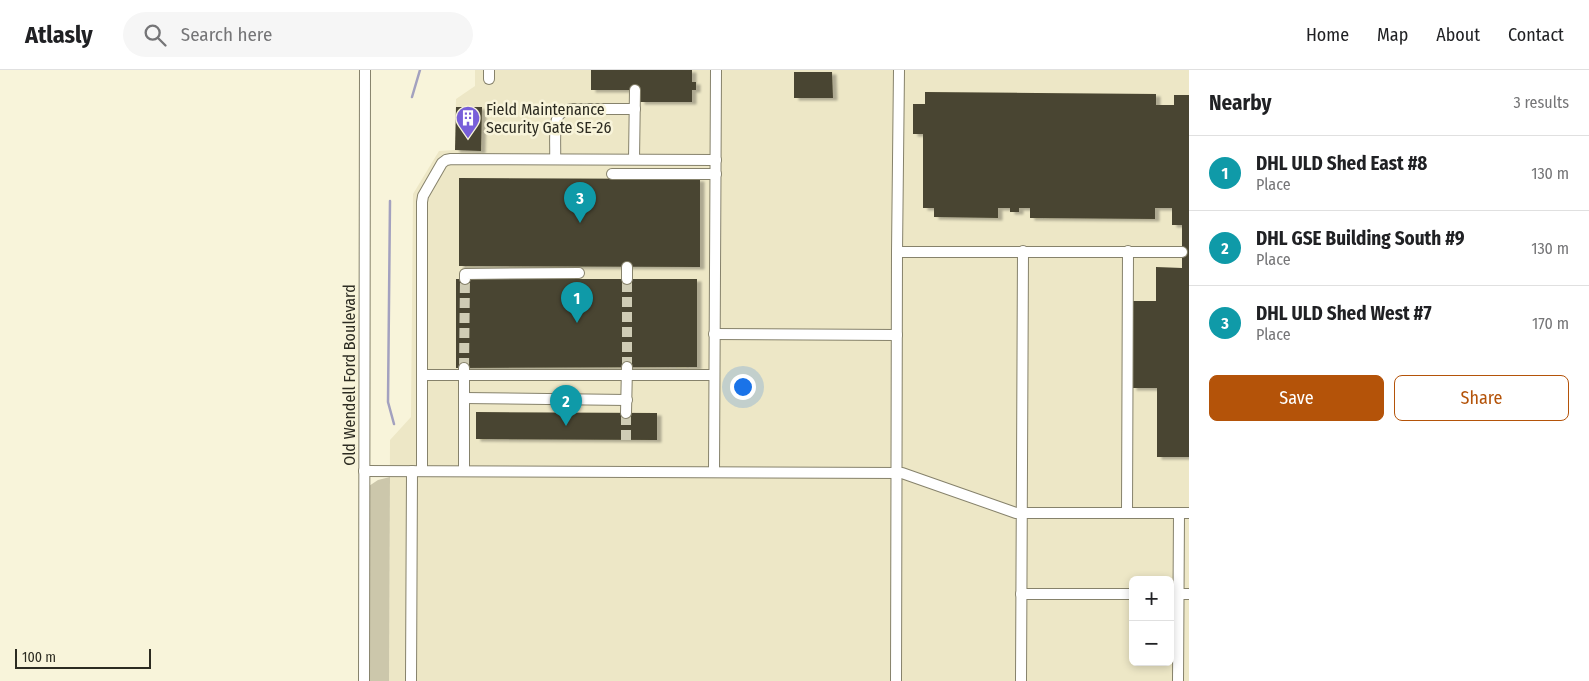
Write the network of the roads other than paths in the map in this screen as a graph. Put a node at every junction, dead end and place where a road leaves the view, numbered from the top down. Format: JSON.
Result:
{"nodes":[{"id":1,"x":365,"y":70,"type":"edge"},
{"id":2,"x":716,"y":70,"type":"edge"},
{"id":3,"x":899,"y":70,"type":"edge"},
{"id":4,"x":635,"y":90,"type":"dead end"},
{"id":5,"x":635,"y":110,"type":"junction"},
{"id":6,"x":555,"y":159,"type":"junction"},
{"id":7,"x":634,"y":159,"type":"junction"},
{"id":8,"x":716,"y":160,"type":"junction"},
{"id":9,"x":612,"y":174,"type":"dead end"},
{"id":10,"x":716,"y":174,"type":"junction"},
{"id":11,"x":1023,"y":251,"type":"junction"},
{"id":12,"x":1128,"y":251,"type":"junction"},
{"id":13,"x":897,"y":252,"type":"junction"},
{"id":14,"x":1182,"y":252,"type":"dead end"},
{"id":15,"x":627,"y":267,"type":"dead end"},
{"id":16,"x":579,"y":273,"type":"dead end"},
{"id":17,"x":465,"y":279,"type":"dead end"},
{"id":18,"x":627,"y":279,"type":"tunnel mouth"},
{"id":19,"x":714,"y":334,"type":"junction"},
{"id":20,"x":897,"y":335,"type":"junction"},
{"id":21,"x":464,"y":371,"type":"junction"},
{"id":22,"x":627,"y":372,"type":"junction"},
{"id":23,"x":422,"y":375,"type":"junction"},
{"id":24,"x":714,"y":375,"type":"junction"},
{"id":25,"x":464,"y":398,"type":"junction"},
{"id":26,"x":627,"y":400,"type":"junction"},
{"id":27,"x":626,"y":413,"type":"tunnel mouth"},
{"id":28,"x":364,"y":471,"type":"junction"},
{"id":29,"x":417,"y":471,"type":"junction"},
{"id":30,"x":464,"y":471,"type":"junction"},
{"id":31,"x":714,"y":472,"type":"junction"},
{"id":32,"x":896,"y":473,"type":"junction"},
{"id":33,"x":1021,"y":513,"type":"junction"},
{"id":34,"x":1127,"y":513,"type":"junction"},
{"id":35,"x":1184,"y":513,"type":"edge"},
{"id":36,"x":1021,"y":594,"type":"junction"},
{"id":37,"x":1129,"y":594,"type":"edge"},
{"id":38,"x":1179,"y":594,"type":"edge"},
{"id":39,"x":364,"y":681,"type":"edge"},
{"id":40,"x":411,"y":681,"type":"edge"},
{"id":41,"x":896,"y":681,"type":"edge"},
{"id":42,"x":1021,"y":681,"type":"edge"},
{"id":43,"x":1178,"y":681,"type":"edge"}],
"edges":[{"from":1,"to":28,"type":"lane","name":"Old Wendell Ford Boulevard"},
{"from":2,"to":8,"type":"lane"},
{"from":3,"to":13,"type":"lane"},
{"from":4,"to":5,"type":"lane"},
{"from":5,"to":6,"type":"lane"},
{"from":5,"to":7,"type":"lane"},
{"from":6,"to":7,"type":"lane"},
{"from":6,"to":23,"type":"lane"},
{"from":7,"to":8,"type":"lane"},
{"from":8,"to":10,"type":"lane"},
{"from":9,"to":10,"type":"lane"},
{"from":10,"to":19,"type":"lane"},
{"from":11,"to":12,"type":"lane"},
{"from":11,"to":13,"type":"lane"},
{"from":11,"to":33,"type":"lane"},
{"from":12,"to":14,"type":"lane"},
{"from":12,"to":34,"type":"lane"},
{"from":13,"to":20,"type":"lane"},
{"from":15,"to":18,"type":"lane"},
{"from":16,"to":17,"type":"lane"},
{"from":19,"to":20,"type":"lane"},
{"from":19,"to":24,"type":"lane"},
{"from":20,"to":32,"type":"lane"},
{"from":21,"to":22,"type":"lane"},
{"from":21,"to":23,"type":"lane"},
{"from":21,"to":25,"type":"lane"},
{"from":22,"to":24,"type":"lane"},
{"from":22,"to":26,"type":"lane"},
{"from":23,"to":29,"type":"lane"},
{"from":24,"to":31,"type":"lane"},
{"from":25,"to":26,"type":"lane"},
{"from":25,"to":30,"type":"lane"},
{"from":26,"to":27,"type":"lane"},
{"from":28,"to":29,"type":"lane"},
{"from":28,"to":39,"type":"lane","name":"Old Wendell Ford Boulevard"},
{"from":29,"to":30,"type":"lane"},
{"from":29,"to":40,"type":"lane"},
{"from":30,"to":31,"type":"lane"},
{"from":31,"to":32,"type":"lane"},
{"from":32,"to":33,"type":"lane"},
{"from":32,"to":41,"type":"lane"},
{"from":33,"to":34,"type":"lane"},
{"from":33,"to":36,"type":"lane"},
{"from":34,"to":35,"type":"lane"},
{"from":35,"to":38,"type":"lane"},
{"from":36,"to":37,"type":"lane"},
{"from":36,"to":42,"type":"lane"},
{"from":38,"to":43,"type":"lane"}]}
